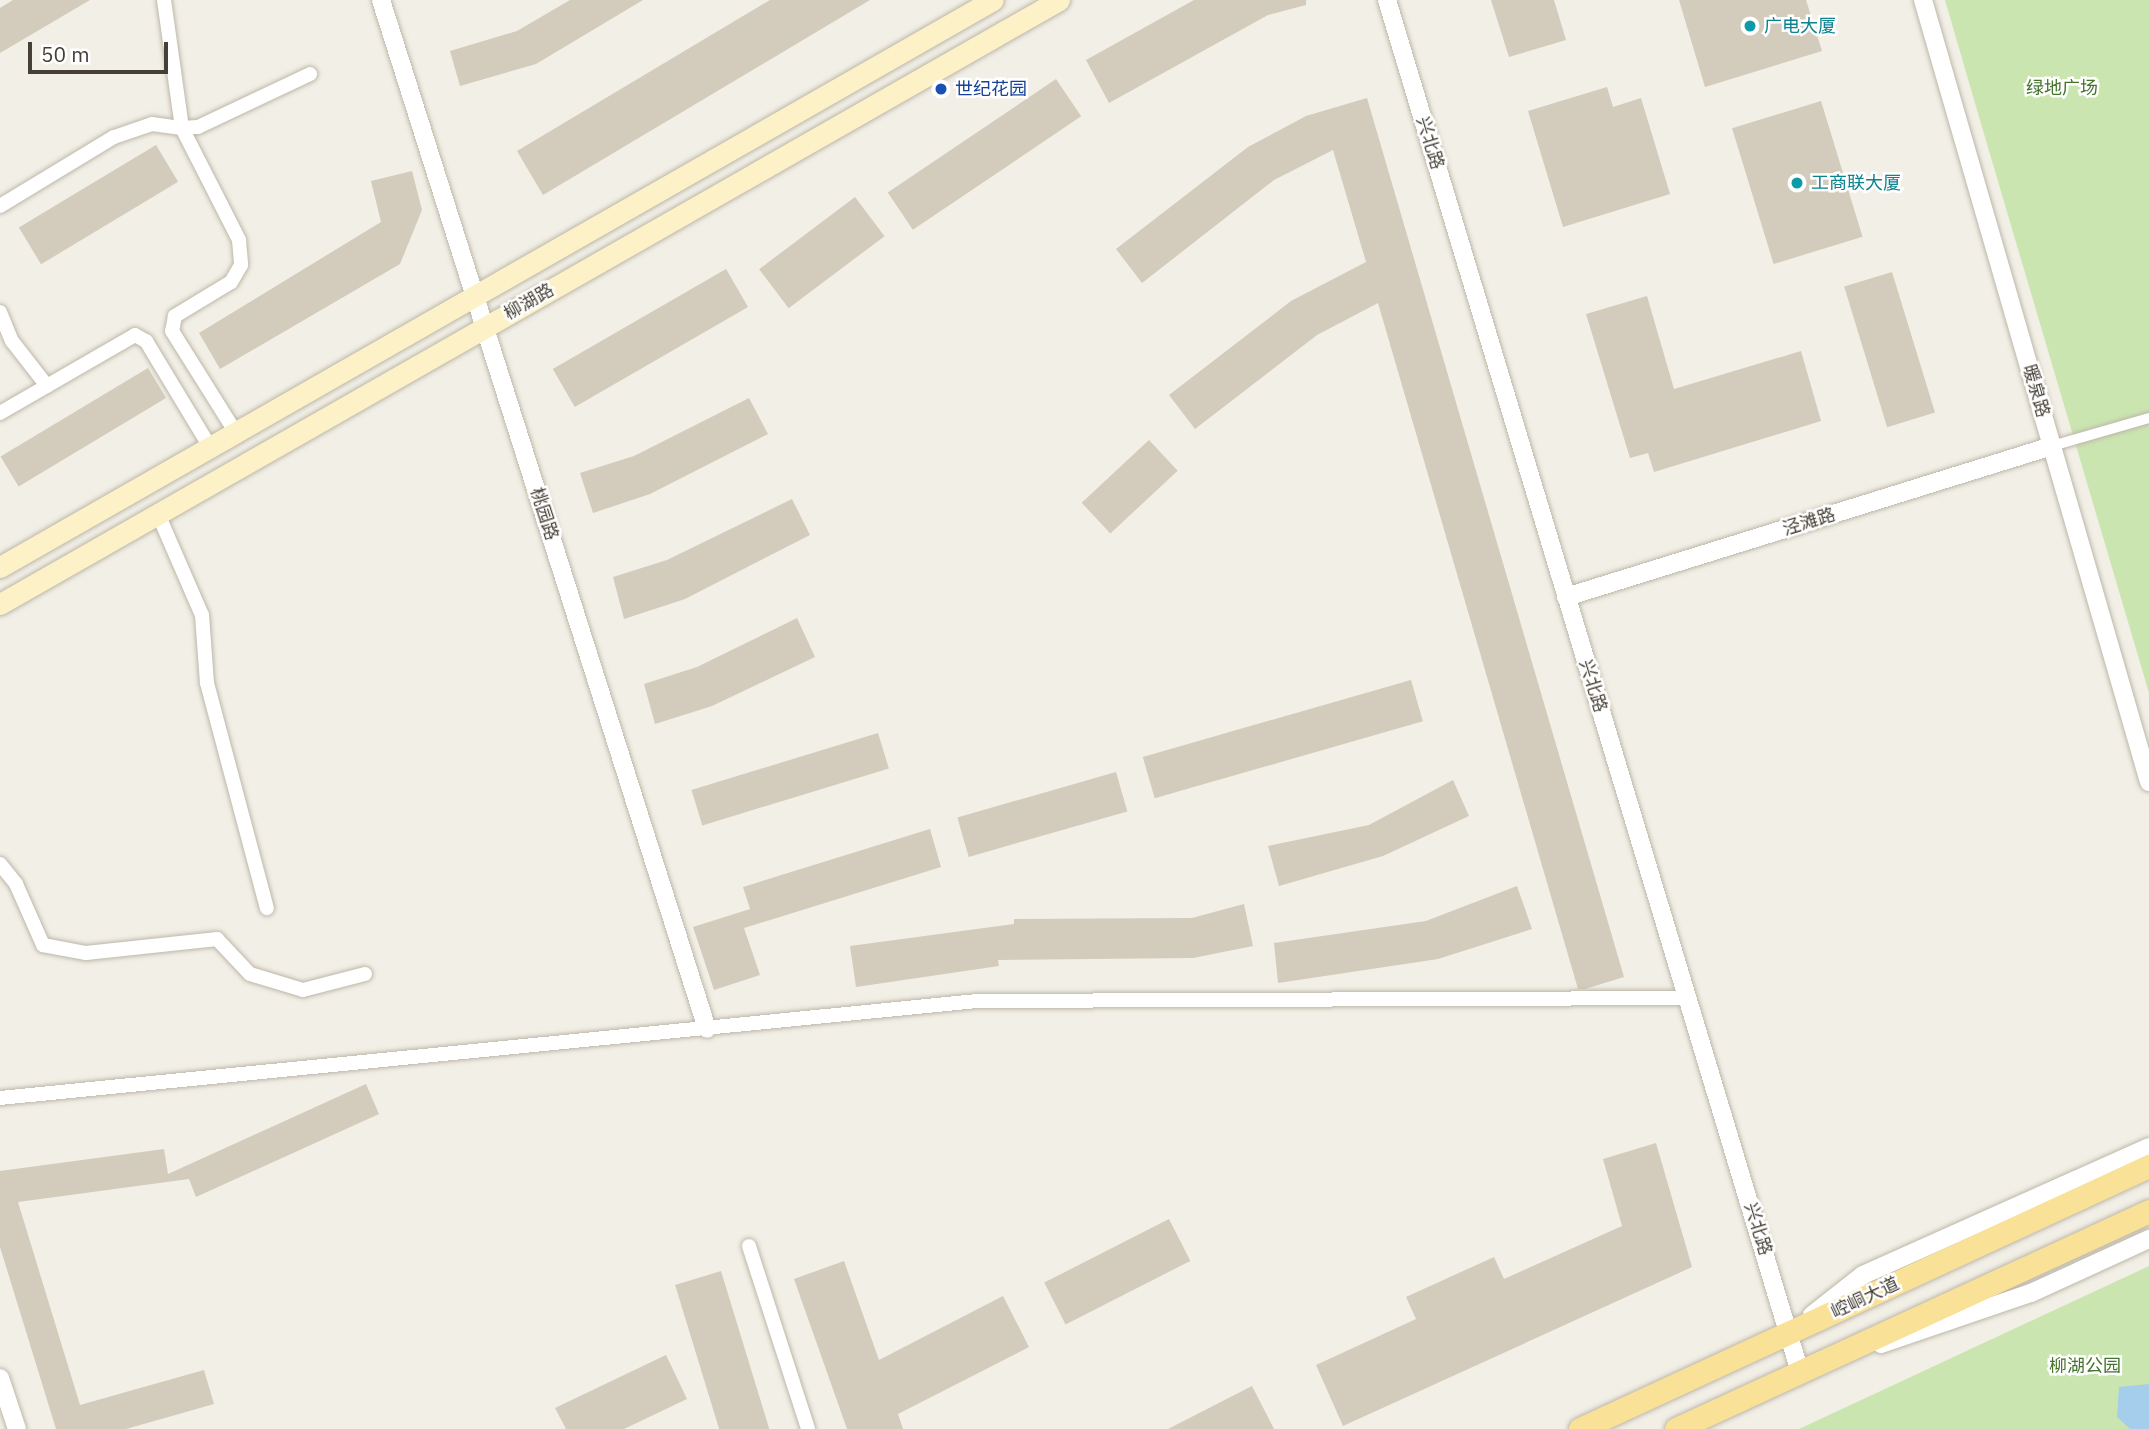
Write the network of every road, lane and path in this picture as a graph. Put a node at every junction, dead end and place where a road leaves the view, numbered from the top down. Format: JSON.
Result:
{"nodes":[{"id":1,"x":164,"y":0,"type":"edge"},
{"id":2,"x":381,"y":0,"type":"edge"},
{"id":3,"x":993,"y":0,"type":"edge"},
{"id":4,"x":1059,"y":0,"type":"edge"},
{"id":5,"x":1387,"y":0,"type":"edge"},
{"id":6,"x":1923,"y":0,"type":"edge"},
{"id":7,"x":310,"y":74,"type":"dead end"},
{"id":8,"x":181,"y":128,"type":"junction"},
{"id":9,"x":0,"y":206,"type":"edge"},
{"id":10,"x":473,"y":296,"type":"junction"},
{"id":11,"x":0,"y":312,"type":"edge"},
{"id":12,"x":485,"y":327,"type":"junction"},
{"id":13,"x":47,"y":386,"type":"junction"},
{"id":14,"x":0,"y":413,"type":"edge"},
{"id":15,"x":2149,"y":418,"type":"edge"},
{"id":16,"x":236,"y":433,"type":"junction"},
{"id":17,"x":2052,"y":446,"type":"junction"},
{"id":18,"x":210,"y":447,"type":"junction"},
{"id":19,"x":158,"y":514,"type":"junction"},
{"id":20,"x":0,"y":567,"type":"edge"},
{"id":21,"x":1566,"y":597,"type":"junction"},
{"id":22,"x":0,"y":604,"type":"edge"},
{"id":23,"x":2149,"y":782,"type":"edge"},
{"id":24,"x":0,"y":864,"type":"edge"},
{"id":25,"x":267,"y":908,"type":"dead end"},
{"id":26,"x":365,"y":974,"type":"dead end"},
{"id":27,"x":1687,"y":998,"type":"junction"},
{"id":28,"x":707,"y":1028,"type":"junction"},
{"id":29,"x":0,"y":1098,"type":"edge"},
{"id":30,"x":2149,"y":1147,"type":"edge"},
{"id":31,"x":2149,"y":1166,"type":"edge"},
{"id":32,"x":2149,"y":1211,"type":"edge"},
{"id":33,"x":2149,"y":1239,"type":"edge"},
{"id":34,"x":749,"y":1246,"type":"dead end"},
{"id":35,"x":1789,"y":1333,"type":"junction"},
{"id":36,"x":1800,"y":1372,"type":"junction"},
{"id":37,"x":0,"y":1378,"type":"edge"},
{"id":38,"x":17,"y":1429,"type":"edge"},
{"id":39,"x":808,"y":1429,"type":"edge"},
{"id":40,"x":1580,"y":1429,"type":"edge"},
{"id":41,"x":1676,"y":1429,"type":"edge"}],
"edges":[{"from":1,"to":8,"type":"street"},
{"from":2,"to":10,"type":"street","name":"桃园路"},
{"from":3,"to":10,"type":"main road","name":"柳湖路"},
{"from":4,"to":12,"type":"main road","name":"柳湖路"},
{"from":5,"to":21,"type":"street","name":"兴北路"},
{"from":6,"to":17,"type":"street","name":"暖泉路"},
{"from":7,"to":8,"type":"street"},
{"from":8,"to":9,"type":"street"},
{"from":8,"to":16,"type":"street"},
{"from":10,"to":12,"type":"street","name":"桃园路"},
{"from":10,"to":16,"type":"main road","name":"柳湖路"},
{"from":11,"to":13,"type":"street"},
{"from":12,"to":19,"type":"main road","name":"柳湖路"},
{"from":12,"to":28,"type":"street","name":"桃园路"},
{"from":13,"to":14,"type":"street"},
{"from":13,"to":18,"type":"street"},
{"from":15,"to":17,"type":"street"},
{"from":16,"to":18,"type":"main road","name":"柳湖路"},
{"from":17,"to":21,"type":"street","name":"泾滩路"},
{"from":17,"to":23,"type":"street","name":"暖泉路"},
{"from":18,"to":20,"type":"main road","name":"柳湖路"},
{"from":19,"to":22,"type":"main road","name":"柳湖路"},
{"from":19,"to":25,"type":"street"},
{"from":21,"to":27,"type":"street","name":"兴北路"},
{"from":24,"to":26,"type":"street"},
{"from":27,"to":28,"type":"street"},
{"from":27,"to":35,"type":"street","name":"兴北路"},
{"from":28,"to":29,"type":"street"},
{"from":30,"to":35,"type":"street"},
{"from":31,"to":35,"type":"main road","name":"崆峒大道"},
{"from":32,"to":36,"type":"main road"},
{"from":33,"to":36,"type":"street"},
{"from":34,"to":39,"type":"street"},
{"from":35,"to":36,"type":"street","name":"兴北路"},
{"from":35,"to":40,"type":"main road","name":"崆峒大道"},
{"from":36,"to":41,"type":"main road"},
{"from":37,"to":38,"type":"street"}]}
